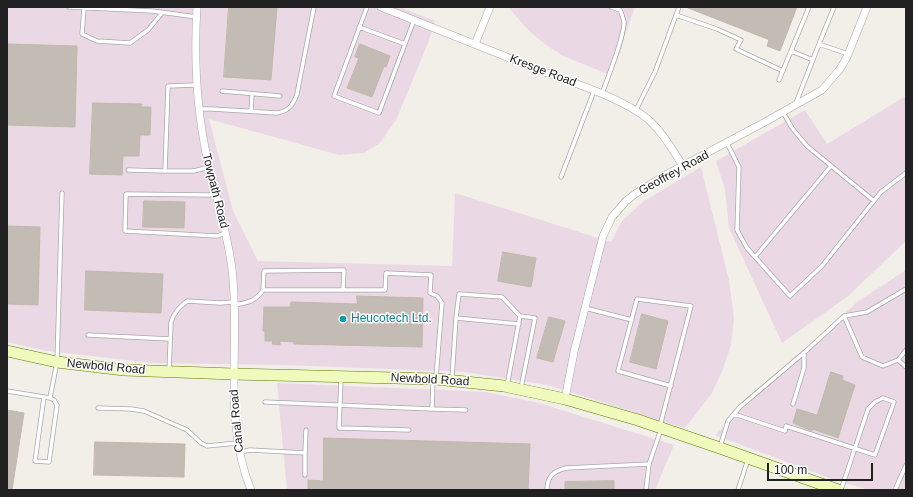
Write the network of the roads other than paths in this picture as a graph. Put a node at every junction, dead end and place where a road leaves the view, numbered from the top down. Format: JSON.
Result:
{"nodes":[{"id":1,"x":69,"y":7,"type":"edge"},
{"id":2,"x":197,"y":7,"type":"edge"},
{"id":3,"x":314,"y":7,"type":"edge"},
{"id":4,"x":367,"y":7,"type":"edge"},
{"id":5,"x":381,"y":7,"type":"edge"},
{"id":6,"x":490,"y":7,"type":"edge"},
{"id":7,"x":611,"y":7,"type":"edge"},
{"id":8,"x":679,"y":7,"type":"edge"},
{"id":9,"x":809,"y":7,"type":"edge"},
{"id":10,"x":834,"y":7,"type":"edge"},
{"id":11,"x":867,"y":7,"type":"edge"},
{"id":12,"x":84,"y":8,"type":"edge"},
{"id":13,"x":149,"y":9,"type":"edge"},
{"id":14,"x":162,"y":13,"type":"junction"},
{"id":15,"x":676,"y":15,"type":"junction"},
{"id":16,"x":196,"y":17,"type":"junction"},
{"id":17,"x":414,"y":20,"type":"junction"},
{"id":18,"x":359,"y":27,"type":"junction"},
{"id":19,"x":405,"y":44,"type":"junction"},
{"id":20,"x":475,"y":44,"type":"junction"},
{"id":21,"x":819,"y":44,"type":"junction"},
{"id":22,"x":791,"y":51,"type":"junction"},
{"id":23,"x":848,"y":54,"type":"junction"},
{"id":24,"x":813,"y":60,"type":"junction"},
{"id":25,"x":783,"y":71,"type":"junction"},
{"id":26,"x":779,"y":80,"type":"dead end"},
{"id":27,"x":196,"y":85,"type":"junction"},
{"id":28,"x":222,"y":91,"type":"dead end"},
{"id":29,"x":594,"y":91,"type":"junction"},
{"id":30,"x":252,"y":94,"type":"junction"},
{"id":31,"x":601,"y":94,"type":"junction"},
{"id":32,"x":280,"y":96,"type":"dead end"},
{"id":33,"x":795,"y":106,"type":"junction"},
{"id":34,"x":199,"y":109,"type":"junction"},
{"id":35,"x":636,"y":110,"type":"junction"},
{"id":36,"x":251,"y":111,"type":"junction"},
{"id":37,"x":783,"y":112,"type":"junction"},
{"id":38,"x":726,"y":143,"type":"junction"},
{"id":39,"x":682,"y":166,"type":"junction"},
{"id":40,"x":831,"y":166,"type":"junction"},
{"id":41,"x":209,"y":167,"type":"junction"},
{"id":42,"x":128,"y":170,"type":"dead end"},
{"id":43,"x":165,"y":171,"type":"junction"},
{"id":44,"x":906,"y":173,"type":"edge"},
{"id":45,"x":561,"y":177,"type":"dead end"},
{"id":46,"x":62,"y":193,"type":"dead end"},
{"id":47,"x":216,"y":193,"type":"junction"},
{"id":48,"x":874,"y":201,"type":"junction"},
{"id":49,"x":226,"y":233,"type":"junction"},
{"id":50,"x":755,"y":257,"type":"junction"},
{"id":51,"x":906,"y":289,"type":"edge"},
{"id":52,"x":263,"y":290,"type":"junction"},
{"id":53,"x":343,"y":290,"type":"junction"},
{"id":54,"x":234,"y":303,"type":"junction"},
{"id":55,"x":585,"y":308,"type":"junction"},
{"id":56,"x":520,"y":316,"type":"junction"},
{"id":57,"x":844,"y":316,"type":"junction"},
{"id":58,"x":456,"y":318,"type":"junction"},
{"id":59,"x":632,"y":320,"type":"junction"},
{"id":60,"x":519,"y":324,"type":"junction"},
{"id":61,"x":88,"y":335,"type":"dead end"},
{"id":62,"x":170,"y":339,"type":"junction"},
{"id":63,"x":906,"y":350,"type":"edge"},
{"id":64,"x":7,"y":351,"type":"edge"},
{"id":65,"x":804,"y":353,"type":"junction"},
{"id":66,"x":898,"y":360,"type":"junction"},
{"id":67,"x":57,"y":362,"type":"junction"},
{"id":68,"x":906,"y":367,"type":"edge"},
{"id":69,"x":169,"y":372,"type":"junction"},
{"id":70,"x":233,"y":374,"type":"junction"},
{"id":71,"x":341,"y":377,"type":"junction"},
{"id":72,"x":434,"y":379,"type":"junction"},
{"id":73,"x":452,"y":380,"type":"junction"},
{"id":74,"x":507,"y":386,"type":"junction"},
{"id":75,"x":671,"y":386,"type":"junction"},
{"id":76,"x":521,"y":389,"type":"junction"},
{"id":77,"x":7,"y":391,"type":"edge"},
{"id":78,"x":44,"y":397,"type":"junction"},
{"id":79,"x":50,"y":398,"type":"junction"},
{"id":80,"x":565,"y":399,"type":"junction"},
{"id":81,"x":265,"y":402,"type":"dead end"},
{"id":82,"x":794,"y":404,"type":"dead end"},
{"id":83,"x":340,"y":406,"type":"junction"},
{"id":84,"x":98,"y":408,"type":"dead end"},
{"id":85,"x":432,"y":409,"type":"junction"},
{"id":86,"x":466,"y":410,"type":"dead end"},
{"id":87,"x":734,"y":414,"type":"junction"},
{"id":88,"x":661,"y":428,"type":"junction"},
{"id":89,"x":306,"y":430,"type":"dead end"},
{"id":90,"x":409,"y":430,"type":"dead end"},
{"id":91,"x":237,"y":443,"type":"junction"},
{"id":92,"x":720,"y":448,"type":"junction"},
{"id":93,"x":855,"y":449,"type":"junction"},
{"id":94,"x":239,"y":452,"type":"junction"},
{"id":95,"x":305,"y":453,"type":"junction"},
{"id":96,"x":748,"y":458,"type":"junction"},
{"id":97,"x":649,"y":464,"type":"junction"},
{"id":98,"x":906,"y":465,"type":"edge"},
{"id":99,"x":305,"y":475,"type":"dead end"},
{"id":100,"x":250,"y":490,"type":"edge"},
{"id":101,"x":547,"y":490,"type":"edge"},
{"id":102,"x":646,"y":490,"type":"edge"},
{"id":103,"x":738,"y":490,"type":"edge"},
{"id":104,"x":838,"y":490,"type":"edge"},
{"id":105,"x":841,"y":490,"type":"edge"},
{"id":106,"x":895,"y":490,"type":"edge"}],
"edges":[{"from":1,"to":12,"type":"lane"},
{"from":2,"to":16,"type":"street","name":"Towpath Road"},
{"from":3,"to":36,"type":"lane"},
{"from":4,"to":18,"type":"lane"},
{"from":5,"to":17,"type":"street","name":"Kresge Road"},
{"from":6,"to":20,"type":"street"},
{"from":7,"to":31,"type":"lane"},
{"from":8,"to":15,"type":"lane"},
{"from":9,"to":22,"type":"lane"},
{"from":10,"to":21,"type":"lane"},
{"from":11,"to":23,"type":"street","name":"Geoffrey Road"},
{"from":12,"to":13,"type":"lane"},
{"from":12,"to":14,"type":"lane"},
{"from":13,"to":14,"type":"lane"},
{"from":14,"to":16,"type":"lane"},
{"from":15,"to":25,"type":"lane"},
{"from":15,"to":35,"type":"lane"},
{"from":16,"to":27,"type":"street","name":"Towpath Road"},
{"from":17,"to":19,"type":"lane"},
{"from":17,"to":20,"type":"street","name":"Kresge Road"},
{"from":18,"to":19,"type":"lane"},
{"from":18,"to":19,"type":"lane"},
{"from":20,"to":29,"type":"street","name":"Kresge Road"},
{"from":21,"to":23,"type":"lane"},
{"from":21,"to":24,"type":"lane"},
{"from":22,"to":24,"type":"lane"},
{"from":22,"to":25,"type":"lane"},
{"from":23,"to":33,"type":"street","name":"Geoffrey Road"},
{"from":24,"to":33,"type":"lane"},
{"from":25,"to":26,"type":"lane"},
{"from":27,"to":34,"type":"street","name":"Towpath Road"},
{"from":27,"to":43,"type":"lane"},
{"from":28,"to":30,"type":"lane"},
{"from":29,"to":31,"type":"street","name":"Kresge Road"},
{"from":29,"to":45,"type":"lane"},
{"from":30,"to":32,"type":"lane"},
{"from":30,"to":36,"type":"lane"},
{"from":31,"to":35,"type":"street","name":"Kresge Road"},
{"from":33,"to":37,"type":"street","name":"Geoffrey Road"},
{"from":34,"to":36,"type":"lane"},
{"from":34,"to":41,"type":"street","name":"Towpath Road"},
{"from":35,"to":39,"type":"street","name":"Kresge Road"},
{"from":37,"to":38,"type":"street","name":"Geoffrey Road"},
{"from":37,"to":40,"type":"lane"},
{"from":38,"to":39,"type":"street","name":"Geoffrey Road"},
{"from":38,"to":50,"type":"lane"},
{"from":39,"to":55,"type":"street","name":"Geoffrey Road"},
{"from":40,"to":48,"type":"lane"},
{"from":40,"to":50,"type":"lane"},
{"from":41,"to":43,"type":"lane"},
{"from":41,"to":47,"type":"street","name":"Towpath Road"},
{"from":42,"to":43,"type":"lane"},
{"from":44,"to":48,"type":"lane"},
{"from":46,"to":67,"type":"lane"},
{"from":47,"to":49,"type":"street","name":"Towpath Road"},
{"from":47,"to":49,"type":"lane"},
{"from":48,"to":50,"type":"lane"},
{"from":49,"to":54,"type":"street","name":"Towpath Road"},
{"from":51,"to":57,"type":"lane"},
{"from":52,"to":53,"type":"lane"},
{"from":52,"to":53,"type":"lane"},
{"from":52,"to":54,"type":"lane"},
{"from":53,"to":72,"type":"lane"},
{"from":54,"to":62,"type":"lane"},
{"from":54,"to":70,"type":"street","name":"Towpath Road"},
{"from":55,"to":59,"type":"lane"},
{"from":55,"to":80,"type":"street","name":"Geoffrey Road"},
{"from":56,"to":58,"type":"lane"},
{"from":56,"to":60,"type":"lane"},
{"from":56,"to":76,"type":"lane"},
{"from":57,"to":65,"type":"lane"},
{"from":57,"to":66,"type":"lane"},
{"from":58,"to":60,"type":"lane"},
{"from":58,"to":73,"type":"lane"},
{"from":59,"to":75,"type":"lane"},
{"from":59,"to":75,"type":"lane"},
{"from":60,"to":74,"type":"lane"},
{"from":61,"to":62,"type":"lane"},
{"from":62,"to":69,"type":"lane"},
{"from":63,"to":66,"type":"lane"},
{"from":64,"to":67,"type":"main road","name":"Newbold Road"},
{"from":65,"to":82,"type":"lane"},
{"from":65,"to":87,"type":"lane"},
{"from":66,"to":68,"type":"lane"},
{"from":67,"to":69,"type":"main road","name":"Newbold Road"},
{"from":67,"to":79,"type":"lane"},
{"from":69,"to":70,"type":"main road","name":"Newbold Road"},
{"from":70,"to":71,"type":"main road","name":"Newbold Road"},
{"from":70,"to":91,"type":"street","name":"Canal Road"},
{"from":71,"to":72,"type":"main road","name":"Newbold Road"},
{"from":71,"to":83,"type":"lane"},
{"from":72,"to":73,"type":"main road","name":"Newbold Road"},
{"from":72,"to":85,"type":"lane"},
{"from":73,"to":74,"type":"main road","name":"Newbold Road"},
{"from":74,"to":76,"type":"main road","name":"Newbold Road"},
{"from":75,"to":88,"type":"lane"},
{"from":76,"to":80,"type":"main road","name":"Newbold Road"},
{"from":77,"to":78,"type":"lane"},
{"from":78,"to":79,"type":"lane"},
{"from":78,"to":79,"type":"lane"},
{"from":80,"to":88,"type":"main road","name":"Newbold Road"},
{"from":81,"to":83,"type":"lane"},
{"from":83,"to":85,"type":"lane"},
{"from":83,"to":90,"type":"lane"},
{"from":84,"to":91,"type":"lane"},
{"from":85,"to":86,"type":"lane"},
{"from":87,"to":92,"type":"lane"},
{"from":87,"to":93,"type":"lane"},
{"from":88,"to":92,"type":"main road","name":"Newbold Road"},
{"from":88,"to":97,"type":"lane"},
{"from":89,"to":95,"type":"lane"},
{"from":91,"to":94,"type":"street","name":"Canal Road"},
{"from":92,"to":96,"type":"main road","name":"Newbold Road"},
{"from":93,"to":93,"type":"lane"},
{"from":93,"to":105,"type":"lane"},
{"from":94,"to":95,"type":"lane"},
{"from":94,"to":100,"type":"street","name":"Canal Road"},
{"from":95,"to":99,"type":"lane"},
{"from":96,"to":103,"type":"lane"},
{"from":96,"to":104,"type":"main road","name":"Newbold Road"},
{"from":97,"to":101,"type":"lane"},
{"from":97,"to":102,"type":"lane"},
{"from":98,"to":106,"type":"lane"}]}
